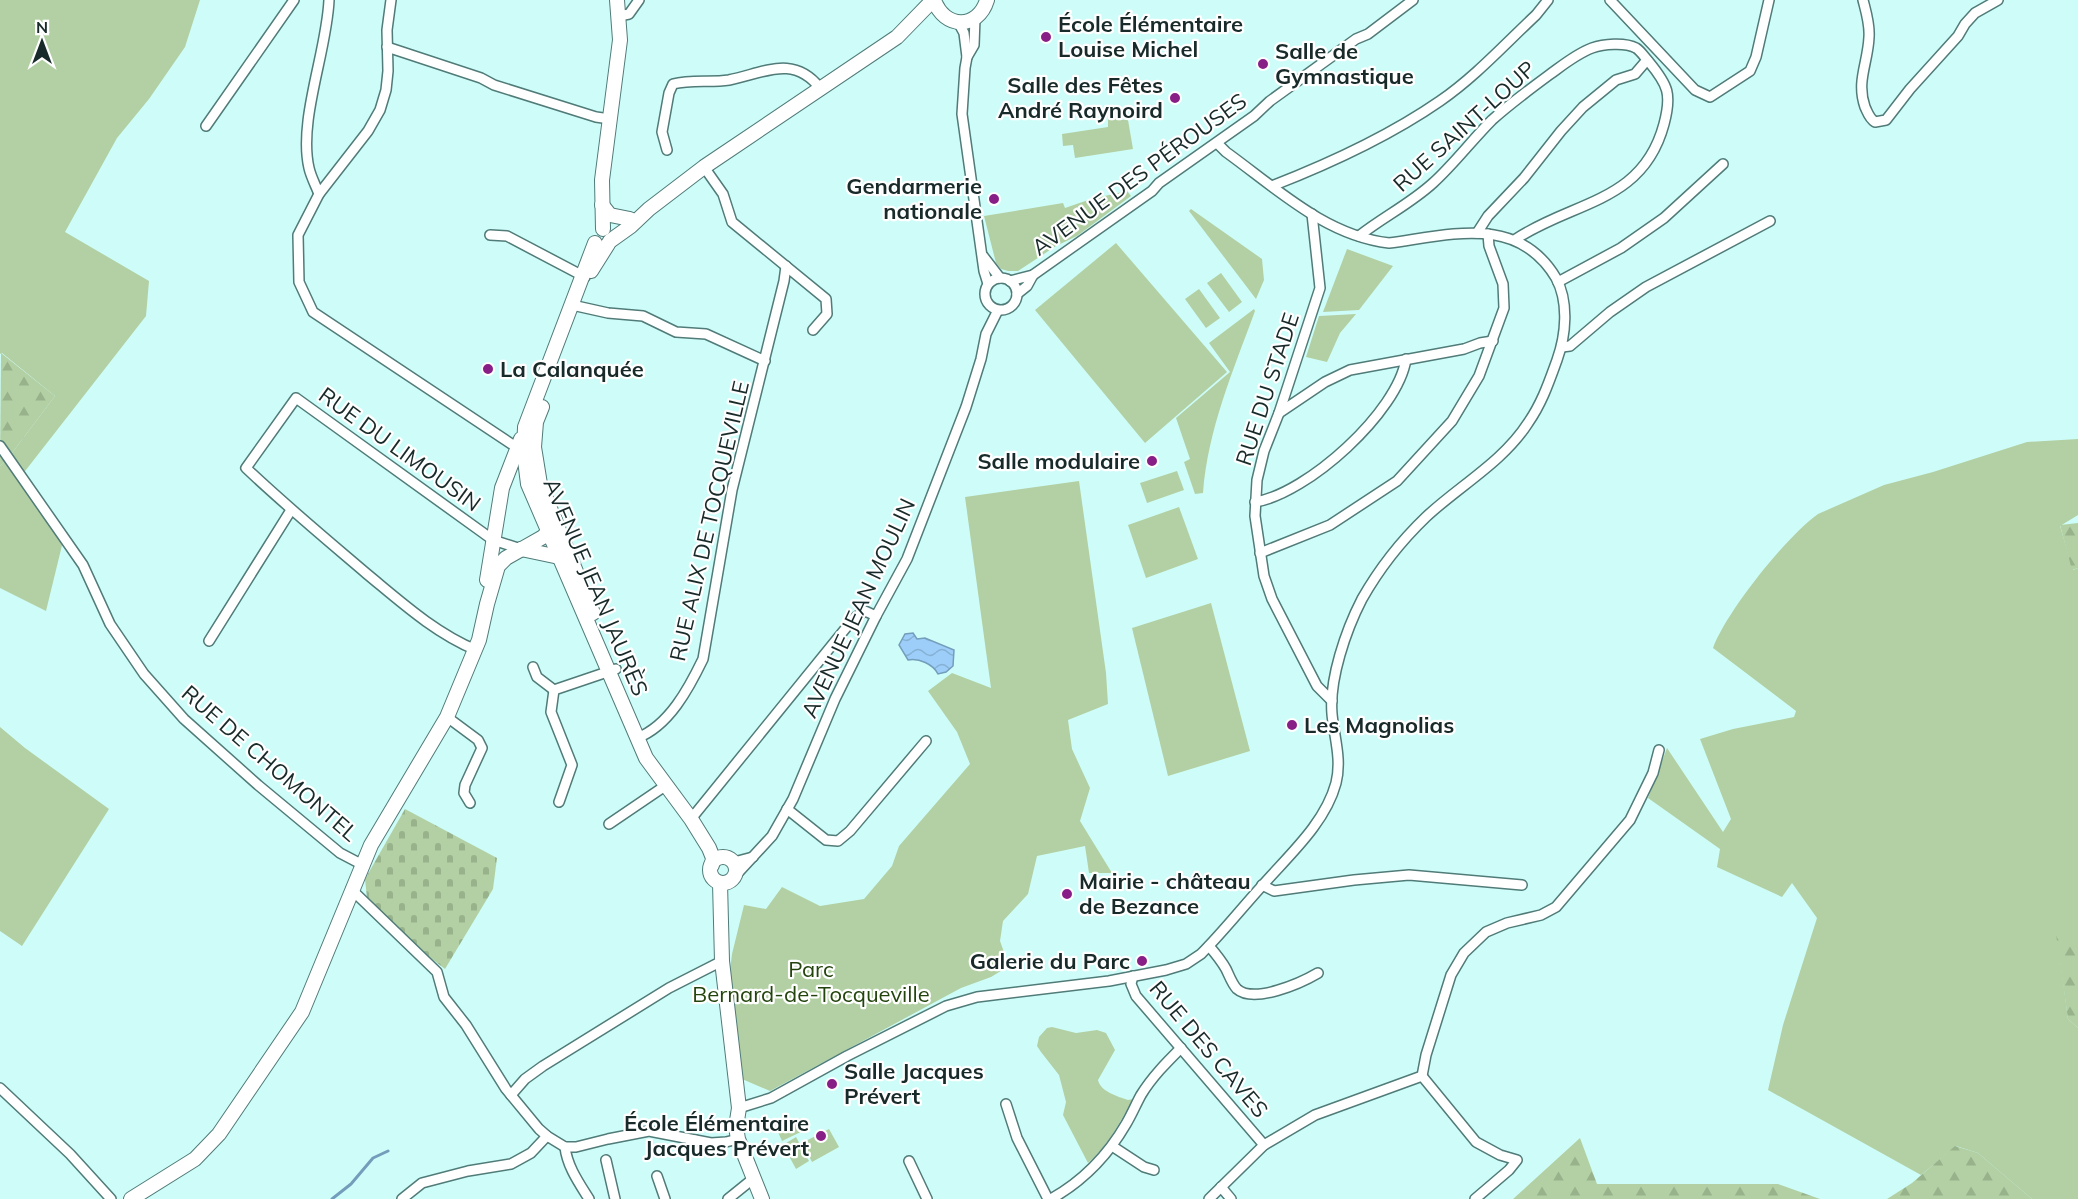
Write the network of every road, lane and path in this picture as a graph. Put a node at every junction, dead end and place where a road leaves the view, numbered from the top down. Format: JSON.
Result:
{"nodes":[{"id":1,"x":294,"y":0,"type":"edge"},
{"id":2,"x":329,"y":0,"type":"edge"},
{"id":3,"x":391,"y":0,"type":"edge"},
{"id":4,"x":617,"y":0,"type":"edge"},
{"id":5,"x":639,"y":0,"type":"edge"},
{"id":6,"x":934,"y":0,"type":"edge"},
{"id":7,"x":987,"y":0,"type":"edge"},
{"id":8,"x":1413,"y":0,"type":"edge"},
{"id":9,"x":1548,"y":0,"type":"edge"},
{"id":10,"x":1610,"y":0,"type":"edge"},
{"id":11,"x":1769,"y":0,"type":"edge"},
{"id":12,"x":1863,"y":0,"type":"edge"},
{"id":13,"x":1998,"y":0,"type":"edge"},
{"id":14,"x":942,"y":15,"type":"junction"},
{"id":15,"x":619,"y":16,"type":"junction"},
{"id":16,"x":975,"y":18,"type":"junction"},
{"id":17,"x":958,"y":22,"type":"junction"},
{"id":18,"x":905,"y":30,"type":"junction"},
{"id":19,"x":1647,"y":39,"type":"junction"},
{"id":20,"x":387,"y":47,"type":"junction"},
{"id":21,"x":1637,"y":49,"type":"junction"},
{"id":22,"x":968,"y":57,"type":"junction"},
{"id":23,"x":1647,"y":60,"type":"junction"},
{"id":24,"x":820,"y":88,"type":"junction"},
{"id":25,"x":610,"y":119,"type":"junction"},
{"id":26,"x":206,"y":126,"type":"dead end"},
{"id":27,"x":1217,"y":143,"type":"junction"},
{"id":28,"x":667,"y":150,"type":"dead end"},
{"id":29,"x":1723,"y":164,"type":"dead end"},
{"id":30,"x":704,"y":167,"type":"junction"},
{"id":31,"x":602,"y":180,"type":"junction"},
{"id":32,"x":1272,"y":186,"type":"junction"},
{"id":33,"x":319,"y":194,"type":"junction"},
{"id":34,"x":602,"y":205,"type":"junction"},
{"id":35,"x":649,"y":209,"type":"junction"},
{"id":36,"x":1312,"y":214,"type":"junction"},
{"id":37,"x":630,"y":219,"type":"junction"},
{"id":38,"x":1770,"y":221,"type":"dead end"},
{"id":39,"x":1477,"y":233,"type":"junction"},
{"id":40,"x":1488,"y":234,"type":"junction"},
{"id":41,"x":490,"y":235,"type":"dead end"},
{"id":42,"x":603,"y":236,"type":"junction"},
{"id":43,"x":1359,"y":236,"type":"junction"},
{"id":44,"x":1516,"y":239,"type":"junction"},
{"id":45,"x":982,"y":254,"type":"junction"},
{"id":46,"x":786,"y":266,"type":"junction"},
{"id":47,"x":1033,"y":275,"type":"junction"},
{"id":48,"x":585,"y":277,"type":"junction"},
{"id":49,"x":1000,"y":278,"type":"junction"},
{"id":50,"x":1011,"y":281,"type":"junction"},
{"id":51,"x":1558,"y":282,"type":"junction"},
{"id":52,"x":988,"y":284,"type":"junction"},
{"id":53,"x":1017,"y":294,"type":"junction"},
{"id":54,"x":986,"y":300,"type":"junction"},
{"id":55,"x":575,"y":306,"type":"junction"},
{"id":56,"x":998,"y":309,"type":"junction"},
{"id":57,"x":813,"y":330,"type":"dead end"},
{"id":58,"x":986,"y":334,"type":"junction"},
{"id":59,"x":1493,"y":341,"type":"junction"},
{"id":60,"x":1562,"y":347,"type":"junction"},
{"id":61,"x":1406,"y":359,"type":"junction"},
{"id":62,"x":765,"y":361,"type":"junction"},
{"id":63,"x":1279,"y":413,"type":"junction"},
{"id":64,"x":0,"y":446,"type":"edge"},
{"id":65,"x":525,"y":449,"type":"junction"},
{"id":66,"x":534,"y":484,"type":"junction"},
{"id":67,"x":502,"y":488,"type":"junction"},
{"id":68,"x":1255,"y":502,"type":"junction"},
{"id":69,"x":291,"y":510,"type":"junction"},
{"id":70,"x":552,"y":526,"type":"junction"},
{"id":71,"x":493,"y":540,"type":"junction"},
{"id":72,"x":521,"y":549,"type":"junction"},
{"id":73,"x":1260,"y":553,"type":"junction"},
{"id":74,"x":559,"y":557,"type":"junction"},
{"id":75,"x":487,"y":604,"type":"junction"},
{"id":76,"x":876,"y":616,"type":"junction"},
{"id":77,"x":209,"y":641,"type":"dead end"},
{"id":78,"x":476,"y":650,"type":"junction"},
{"id":79,"x":533,"y":667,"type":"dead end"},
{"id":80,"x":612,"y":670,"type":"junction"},
{"id":81,"x":554,"y":690,"type":"junction"},
{"id":82,"x":1332,"y":701,"type":"junction"},
{"id":83,"x":447,"y":717,"type":"junction"},
{"id":84,"x":640,"y":737,"type":"junction"},
{"id":85,"x":926,"y":741,"type":"dead end"},
{"id":86,"x":1659,"y":750,"type":"dead end"},
{"id":87,"x":665,"y":786,"type":"junction"},
{"id":88,"x":559,"y":802,"type":"dead end"},
{"id":89,"x":470,"y":803,"type":"dead end"},
{"id":90,"x":787,"y":809,"type":"junction"},
{"id":91,"x":692,"y":818,"type":"junction"},
{"id":92,"x":609,"y":824,"type":"dead end"},
{"id":93,"x":361,"y":864,"type":"junction"},
{"id":94,"x":726,"y":865,"type":"junction"},
{"id":95,"x":1262,"y":885,"type":"junction"},
{"id":96,"x":1522,"y":885,"type":"dead end"},
{"id":97,"x":351,"y":889,"type":"junction"},
{"id":98,"x":1209,"y":946,"type":"junction"},
{"id":99,"x":721,"y":958,"type":"junction"},
{"id":100,"x":1318,"y":973,"type":"dead end"},
{"id":101,"x":1133,"y":976,"type":"junction"},
{"id":102,"x":1181,"y":1048,"type":"junction"},
{"id":103,"x":1422,"y":1076,"type":"junction"},
{"id":104,"x":0,"y":1088,"type":"edge"},
{"id":105,"x":511,"y":1095,"type":"junction"},
{"id":106,"x":1006,"y":1104,"type":"dead end"},
{"id":107,"x":739,"y":1108,"type":"junction"},
{"id":108,"x":547,"y":1136,"type":"junction"},
{"id":109,"x":738,"y":1139,"type":"junction"},
{"id":110,"x":695,"y":1140,"type":"junction"},
{"id":111,"x":1264,"y":1145,"type":"junction"},
{"id":112,"x":1112,"y":1146,"type":"junction"},
{"id":113,"x":565,"y":1147,"type":"junction"},
{"id":114,"x":684,"y":1150,"type":"dead end"},
{"id":115,"x":606,"y":1160,"type":"dead end"},
{"id":116,"x":909,"y":1161,"type":"dead end"},
{"id":117,"x":1154,"y":1170,"type":"dead end"},
{"id":118,"x":657,"y":1176,"type":"dead end"},
{"id":119,"x":754,"y":1178,"type":"junction"},
{"id":120,"x":1221,"y":1187,"type":"junction"},
{"id":121,"x":111,"y":1199,"type":"edge"},
{"id":122,"x":131,"y":1199,"type":"edge"},
{"id":123,"x":402,"y":1199,"type":"edge"},
{"id":124,"x":589,"y":1199,"type":"edge"},
{"id":125,"x":615,"y":1199,"type":"edge"},
{"id":126,"x":665,"y":1199,"type":"edge"},
{"id":127,"x":728,"y":1199,"type":"edge"},
{"id":128,"x":762,"y":1199,"type":"edge"},
{"id":129,"x":927,"y":1199,"type":"edge"},
{"id":130,"x":1049,"y":1199,"type":"edge"},
{"id":131,"x":1209,"y":1199,"type":"edge"},
{"id":132,"x":1231,"y":1199,"type":"edge"},
{"id":133,"x":1476,"y":1199,"type":"edge"}],
"edges":[{"from":1,"to":26,"type":"street"},
{"from":2,"to":33,"type":"street"},
{"from":3,"to":20,"type":"street"},
{"from":4,"to":15,"type":"main road","name":"AVENUE JEAN JAURÈS"},
{"from":5,"to":15,"type":"street"},
{"from":6,"to":14,"type":"main road"},
{"from":6,"to":18,"type":"main road"},
{"from":7,"to":16,"type":"main road"},
{"from":8,"to":27,"type":"street","name":"AVENUE DES PÉROUSES"},
{"from":9,"to":32,"type":"street"},
{"from":10,"to":19,"type":"street"},
{"from":11,"to":19,"type":"street"},
{"from":12,"to":13,"type":"street"},
{"from":14,"to":17,"type":"main road"},
{"from":14,"to":18,"type":"main road"},
{"from":15,"to":25,"type":"main road","name":"AVENUE JEAN JAURÈS"},
{"from":16,"to":17,"type":"main road"},
{"from":16,"to":22,"type":"street"},
{"from":17,"to":22,"type":"street"},
{"from":18,"to":24,"type":"main road"},
{"from":19,"to":21,"type":"street"},
{"from":20,"to":25,"type":"street"},
{"from":20,"to":33,"type":"street"},
{"from":21,"to":23,"type":"street"},
{"from":21,"to":43,"type":"street","name":"RUE SAINT-LOUP"},
{"from":22,"to":45,"type":"street"},
{"from":23,"to":39,"type":"street"},
{"from":23,"to":44,"type":"street"},
{"from":24,"to":28,"type":"street"},
{"from":24,"to":30,"type":"main road"},
{"from":25,"to":31,"type":"main road","name":"AVENUE JEAN JAURÈS"},
{"from":27,"to":32,"type":"street"},
{"from":27,"to":47,"type":"street","name":"AVENUE DES PÉROUSES"},
{"from":29,"to":51,"type":"street"},
{"from":30,"to":35,"type":"main road"},
{"from":30,"to":46,"type":"street"},
{"from":31,"to":34,"type":"main road","name":"AVENUE JEAN JAURÈS"},
{"from":31,"to":42,"type":"main road","name":"AVENUE JEAN JAURÈS"},
{"from":32,"to":36,"type":"street"},
{"from":33,"to":65,"type":"street"},
{"from":34,"to":37,"type":"main road"},
{"from":34,"to":42,"type":"main road","name":"AVENUE JEAN JAURÈS"},
{"from":35,"to":37,"type":"main road"},
{"from":35,"to":42,"type":"main road"},
{"from":36,"to":43,"type":"street"},
{"from":36,"to":63,"type":"street","name":"RUE DU STADE"},
{"from":37,"to":42,"type":"main road"},
{"from":38,"to":60,"type":"street"},
{"from":39,"to":40,"type":"street"},
{"from":39,"to":43,"type":"street"},
{"from":40,"to":44,"type":"street"},
{"from":40,"to":59,"type":"street"},
{"from":41,"to":48,"type":"street"},
{"from":42,"to":48,"type":"main road","name":"AVENUE JEAN JAURÈS"},
{"from":44,"to":51,"type":"street"},
{"from":45,"to":49,"type":"street"},
{"from":45,"to":52,"type":"street"},
{"from":46,"to":57,"type":"street"},
{"from":46,"to":62,"type":"street","name":"RUE ALIX DE TOCQUEVILLE"},
{"from":47,"to":50,"type":"street","name":"AVENUE DES PÉROUSES"},
{"from":47,"to":53,"type":"street","name":"AVENUE DES PÉROUSES"},
{"from":48,"to":55,"type":"main road","name":"AVENUE JEAN JAURÈS"},
{"from":49,"to":50,"type":"street"},
{"from":49,"to":52,"type":"street"},
{"from":50,"to":53,"type":"street"},
{"from":51,"to":60,"type":"street"},
{"from":52,"to":54,"type":"street"},
{"from":53,"to":56,"type":"street"},
{"from":54,"to":56,"type":"street"},
{"from":54,"to":58,"type":"street","name":"AVENUE JEAN MOULIN"},
{"from":55,"to":62,"type":"street","name":"RUE ALIX DE TOCQUEVILLE"},
{"from":55,"to":65,"type":"main road","name":"AVENUE JEAN JAURÈS"},
{"from":55,"to":65,"type":"main road","name":"AVENUE JEAN JAURÈS"},
{"from":56,"to":58,"type":"street","name":"AVENUE JEAN MOULIN"},
{"from":58,"to":76,"type":"street","name":"AVENUE JEAN MOULIN"},
{"from":59,"to":61,"type":"street"},
{"from":59,"to":73,"type":"street"},
{"from":60,"to":82,"type":"street"},
{"from":61,"to":63,"type":"street"},
{"from":61,"to":68,"type":"street"},
{"from":62,"to":84,"type":"street","name":"RUE ALIX DE TOCQUEVILLE"},
{"from":63,"to":68,"type":"street","name":"RUE DU STADE"},
{"from":64,"to":93,"type":"street","name":"RUE DE CHOMONTEL"},
{"from":65,"to":66,"type":"main road","name":"AVENUE JEAN JAURÈS"},
{"from":65,"to":67,"type":"main road"},
{"from":66,"to":67,"type":"main road"},
{"from":66,"to":70,"type":"main road"},
{"from":67,"to":71,"type":"main road"},
{"from":68,"to":73,"type":"street","name":"RUE DU STADE"},
{"from":69,"to":71,"type":"street","name":"RUE DU LIMOUSIN"},
{"from":69,"to":77,"type":"street"},
{"from":69,"to":78,"type":"street"},
{"from":70,"to":72,"type":"main road"},
{"from":70,"to":74,"type":"main road","name":"AVENUE JEAN JAURÈS"},
{"from":70,"to":80,"type":"main road","name":"AVENUE JEAN JAURÈS"},
{"from":71,"to":72,"type":"street"},
{"from":71,"to":75,"type":"main road"},
{"from":72,"to":74,"type":"main road"},
{"from":72,"to":75,"type":"main road"},
{"from":73,"to":82,"type":"street","name":"RUE DU STADE"},
{"from":74,"to":80,"type":"main road","name":"AVENUE JEAN JAURÈS"},
{"from":75,"to":78,"type":"main road"},
{"from":76,"to":90,"type":"street","name":"AVENUE JEAN MOULIN"},
{"from":76,"to":91,"type":"street"},
{"from":78,"to":83,"type":"main road"},
{"from":79,"to":81,"type":"street"},
{"from":80,"to":81,"type":"street"},
{"from":80,"to":84,"type":"main road","name":"AVENUE JEAN JAURÈS"},
{"from":81,"to":88,"type":"street"},
{"from":82,"to":95,"type":"street"},
{"from":83,"to":89,"type":"street"},
{"from":83,"to":93,"type":"main road"},
{"from":84,"to":87,"type":"main road","name":"AVENUE JEAN JAURÈS"},
{"from":84,"to":91,"type":"main road","name":"AVENUE JEAN JAURÈS"},
{"from":85,"to":90,"type":"street"},
{"from":86,"to":103,"type":"street"},
{"from":87,"to":91,"type":"main road","name":"AVENUE JEAN JAURÈS"},
{"from":87,"to":92,"type":"street"},
{"from":90,"to":94,"type":"street","name":"AVENUE JEAN MOULIN"},
{"from":91,"to":94,"type":"main road","name":"AVENUE JEAN JAURÈS"},
{"from":93,"to":97,"type":"main road"},
{"from":94,"to":99,"type":"main road","name":"AVENUE JEAN JAURÈS"},
{"from":95,"to":96,"type":"street"},
{"from":95,"to":98,"type":"street"},
{"from":97,"to":105,"type":"street"},
{"from":97,"to":122,"type":"main road"},
{"from":98,"to":100,"type":"street"},
{"from":98,"to":101,"type":"street"},
{"from":99,"to":105,"type":"street"},
{"from":99,"to":107,"type":"main road"},
{"from":101,"to":102,"type":"street","name":"RUE DES CAVES"},
{"from":101,"to":107,"type":"street"},
{"from":102,"to":111,"type":"street","name":"RUE DES CAVES"},
{"from":102,"to":112,"type":"street"},
{"from":103,"to":111,"type":"street"},
{"from":103,"to":133,"type":"street"},
{"from":104,"to":121,"type":"street"},
{"from":105,"to":108,"type":"street"},
{"from":106,"to":130,"type":"street"},
{"from":107,"to":109,"type":"main road"},
{"from":108,"to":113,"type":"street"},
{"from":108,"to":123,"type":"street"},
{"from":109,"to":110,"type":"street"},
{"from":109,"to":119,"type":"main road"},
{"from":110,"to":113,"type":"street"},
{"from":110,"to":114,"type":"street"},
{"from":111,"to":120,"type":"street"},
{"from":112,"to":117,"type":"street"},
{"from":112,"to":130,"type":"street"},
{"from":113,"to":124,"type":"street"},
{"from":115,"to":125,"type":"street"},
{"from":116,"to":129,"type":"street"},
{"from":118,"to":126,"type":"street"},
{"from":119,"to":127,"type":"street"},
{"from":119,"to":128,"type":"main road"},
{"from":120,"to":131,"type":"street"},
{"from":120,"to":132,"type":"street"}]}
